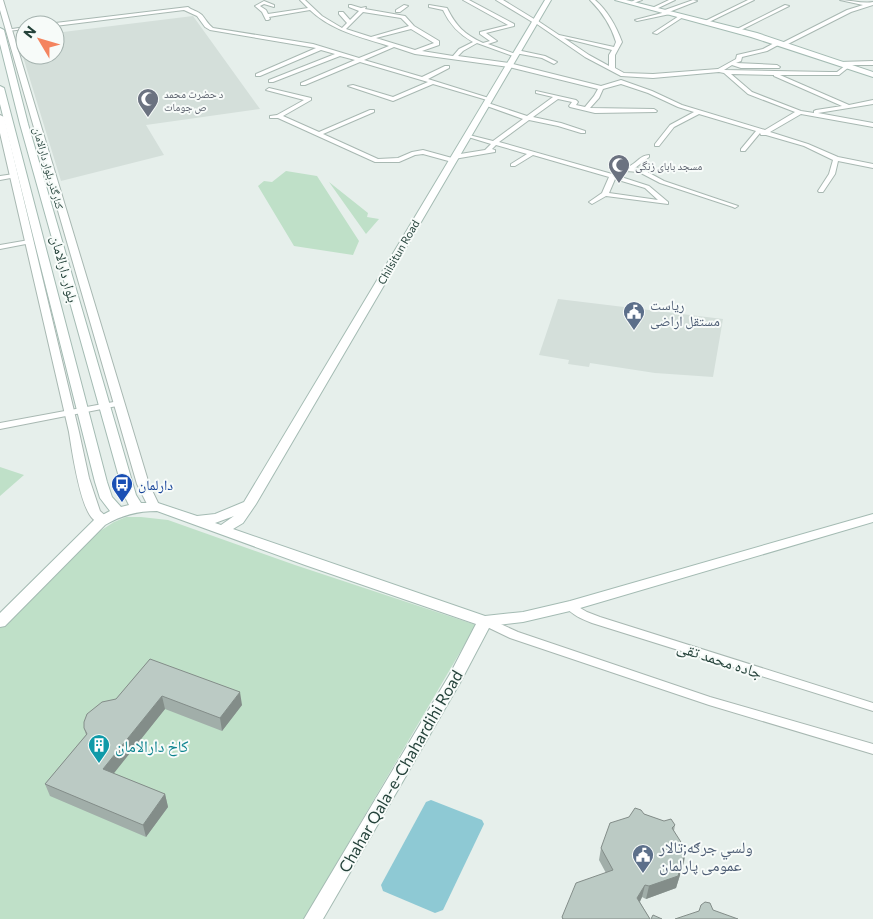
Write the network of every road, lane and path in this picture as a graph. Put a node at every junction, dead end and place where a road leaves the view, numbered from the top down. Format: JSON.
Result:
{"nodes":[{"id":1,"x":0,"y":0,"type":"edge"},
{"id":2,"x":188,"y":0,"type":"edge"},
{"id":3,"x":302,"y":0,"type":"edge"},
{"id":4,"x":465,"y":0,"type":"edge"},
{"id":5,"x":499,"y":0,"type":"edge"},
{"id":6,"x":548,"y":0,"type":"edge"},
{"id":7,"x":592,"y":0,"type":"edge"},
{"id":8,"x":618,"y":0,"type":"edge"},
{"id":9,"x":640,"y":0,"type":"edge"},
{"id":10,"x":673,"y":0,"type":"edge"},
{"id":11,"x":752,"y":0,"type":"edge"},
{"id":12,"x":842,"y":0,"type":"edge"},
{"id":13,"x":695,"y":1,"type":"edge"},
{"id":14,"x":732,"y":1,"type":"edge"},
{"id":15,"x":850,"y":1,"type":"edge"},
{"id":16,"x":351,"y":3,"type":"edge"},
{"id":17,"x":631,"y":4,"type":"junction"},
{"id":18,"x":742,"y":4,"type":"junction"},
{"id":19,"x":272,"y":6,"type":"dead end"},
{"id":20,"x":366,"y":6,"type":"junction"},
{"id":21,"x":406,"y":6,"type":"dead end"},
{"id":22,"x":432,"y":6,"type":"dead end"},
{"id":23,"x":787,"y":6,"type":"dead end"},
{"id":24,"x":871,"y":6,"type":"edge"},
{"id":25,"x":184,"y":8,"type":"junction"},
{"id":26,"x":310,"y":9,"type":"junction"},
{"id":27,"x":346,"y":9,"type":"dead end"},
{"id":28,"x":652,"y":9,"type":"junction"},
{"id":29,"x":398,"y":11,"type":"junction"},
{"id":30,"x":358,"y":12,"type":"junction"},
{"id":31,"x":341,"y":13,"type":"dead end"},
{"id":32,"x":666,"y":13,"type":"junction"},
{"id":33,"x":681,"y":16,"type":"junction"},
{"id":34,"x":401,"y":17,"type":"junction"},
{"id":35,"x":637,"y":20,"type":"dead end"},
{"id":36,"x":349,"y":22,"type":"junction"},
{"id":37,"x":536,"y":22,"type":"junction"},
{"id":38,"x":705,"y":22,"type":"junction"},
{"id":39,"x":65,"y":23,"type":"edge"},
{"id":40,"x":412,"y":27,"type":"junction"},
{"id":41,"x":4,"y":30,"type":"edge"},
{"id":42,"x":343,"y":30,"type":"junction"},
{"id":43,"x":737,"y":30,"type":"junction"},
{"id":44,"x":372,"y":31,"type":"dead end"},
{"id":45,"x":656,"y":33,"type":"dead end"},
{"id":46,"x":358,"y":35,"type":"junction"},
{"id":47,"x":557,"y":36,"type":"junction"},
{"id":48,"x":372,"y":38,"type":"junction"},
{"id":49,"x":476,"y":42,"type":"junction"},
{"id":50,"x":484,"y":44,"type":"junction"},
{"id":51,"x":780,"y":44,"type":"junction"},
{"id":52,"x":395,"y":45,"type":"junction"},
{"id":53,"x":321,"y":48,"type":"junction"},
{"id":54,"x":614,"y":48,"type":"junction"},
{"id":55,"x":415,"y":52,"type":"junction"},
{"id":56,"x":340,"y":54,"type":"junction"},
{"id":57,"x":516,"y":54,"type":"junction"},
{"id":58,"x":867,"y":56,"type":"dead end"},
{"id":59,"x":454,"y":58,"type":"junction"},
{"id":60,"x":361,"y":60,"type":"junction"},
{"id":61,"x":554,"y":62,"type":"dead end"},
{"id":62,"x":836,"y":63,"type":"junction"},
{"id":63,"x":855,"y":63,"type":"junction"},
{"id":64,"x":873,"y":63,"type":"edge"},
{"id":65,"x":733,"y":64,"type":"junction"},
{"id":66,"x":509,"y":65,"type":"junction"},
{"id":67,"x":847,"y":66,"type":"junction"},
{"id":68,"x":447,"y":67,"type":"dead end"},
{"id":69,"x":777,"y":67,"type":"dead end"},
{"id":70,"x":612,"y":70,"type":"junction"},
{"id":71,"x":719,"y":70,"type":"junction"},
{"id":72,"x":726,"y":72,"type":"junction"},
{"id":73,"x":774,"y":74,"type":"junction"},
{"id":74,"x":258,"y":75,"type":"dead end"},
{"id":75,"x":623,"y":75,"type":"junction"},
{"id":76,"x":873,"y":75,"type":"edge"},
{"id":77,"x":423,"y":79,"type":"junction"},
{"id":78,"x":272,"y":81,"type":"dead end"},
{"id":79,"x":433,"y":82,"type":"junction"},
{"id":80,"x":621,"y":82,"type":"junction"},
{"id":81,"x":303,"y":84,"type":"dead end"},
{"id":82,"x":351,"y":86,"type":"dead end"},
{"id":83,"x":0,"y":88,"type":"edge"},
{"id":84,"x":601,"y":88,"type":"junction"},
{"id":85,"x":269,"y":90,"type":"dead end"},
{"id":86,"x":538,"y":92,"type":"dead end"},
{"id":87,"x":557,"y":97,"type":"junction"},
{"id":88,"x":488,"y":101,"type":"junction"},
{"id":89,"x":873,"y":102,"type":"edge"},
{"id":90,"x":847,"y":106,"type":"junction"},
{"id":91,"x":586,"y":109,"type":"junction"},
{"id":92,"x":372,"y":111,"type":"dead end"},
{"id":93,"x":654,"y":111,"type":"dead end"},
{"id":94,"x":698,"y":112,"type":"junction"},
{"id":95,"x":800,"y":112,"type":"junction"},
{"id":96,"x":811,"y":113,"type":"junction"},
{"id":97,"x":0,"y":117,"type":"edge"},
{"id":98,"x":526,"y":118,"type":"junction"},
{"id":99,"x":873,"y":125,"type":"edge"},
{"id":100,"x":583,"y":132,"type":"dead end"},
{"id":101,"x":761,"y":133,"type":"junction"},
{"id":102,"x":319,"y":134,"type":"junction"},
{"id":103,"x":467,"y":135,"type":"junction"},
{"id":104,"x":495,"y":142,"type":"junction"},
{"id":105,"x":657,"y":146,"type":"dead end"},
{"id":106,"x":511,"y":148,"type":"junction"},
{"id":107,"x":743,"y":150,"type":"dead end"},
{"id":108,"x":487,"y":152,"type":"junction"},
{"id":109,"x":532,"y":153,"type":"junction"},
{"id":110,"x":647,"y":156,"type":"dead end"},
{"id":111,"x":454,"y":158,"type":"junction"},
{"id":112,"x":836,"y":159,"type":"junction"},
{"id":113,"x":48,"y":164,"type":"junction"},
{"id":114,"x":513,"y":165,"type":"dead end"},
{"id":115,"x":873,"y":166,"type":"edge"},
{"id":116,"x":629,"y":169,"type":"junction"},
{"id":117,"x":38,"y":170,"type":"junction"},
{"id":118,"x":18,"y":175,"type":"junction"},
{"id":119,"x":613,"y":176,"type":"junction"},
{"id":120,"x":0,"y":178,"type":"edge"},
{"id":121,"x":821,"y":191,"type":"dead end"},
{"id":122,"x":605,"y":194,"type":"junction"},
{"id":123,"x":592,"y":202,"type":"dead end"},
{"id":124,"x":735,"y":206,"type":"dead end"},
{"id":125,"x":29,"y":242,"type":"junction"},
{"id":126,"x":0,"y":247,"type":"edge"},
{"id":127,"x":119,"y":403,"type":"junction"},
{"id":128,"x":104,"y":406,"type":"junction"},
{"id":129,"x":83,"y":410,"type":"junction"},
{"id":130,"x":69,"y":413,"type":"junction"},
{"id":131,"x":0,"y":426,"type":"edge"},
{"id":132,"x":249,"y":504,"type":"junction"},
{"id":133,"x":136,"y":507,"type":"junction"},
{"id":134,"x":154,"y":507,"type":"junction"},
{"id":135,"x":118,"y":512,"type":"junction"},
{"id":136,"x":873,"y":518,"type":"edge"},
{"id":137,"x":104,"y":520,"type":"junction"},
{"id":138,"x":193,"y":520,"type":"junction"},
{"id":139,"x":222,"y":530,"type":"junction"},
{"id":140,"x":268,"y":547,"type":"junction"},
{"id":141,"x":570,"y":606,"type":"junction"},
{"id":142,"x":485,"y":621,"type":"junction"},
{"id":143,"x":0,"y":622,"type":"edge"},
{"id":144,"x":873,"y":707,"type":"edge"},
{"id":145,"x":873,"y":749,"type":"edge"},
{"id":146,"x":313,"y":919,"type":"edge"}],
"edges":[{"from":1,"to":41,"type":"street","name":"کنارگذر بلوار دارالامان"},
{"from":2,"to":25,"type":"street"},
{"from":3,"to":26,"type":"street"},
{"from":4,"to":50,"type":"street"},
{"from":5,"to":37,"type":"street"},
{"from":6,"to":37,"type":"main road","name":"Chilsitun Road"},
{"from":7,"to":54,"type":"street"},
{"from":8,"to":17,"type":"main road"},
{"from":9,"to":17,"type":"street"},
{"from":10,"to":28,"type":"street"},
{"from":11,"to":18,"type":"street"},
{"from":12,"to":15,"type":"street"},
{"from":13,"to":32,"type":"street"},
{"from":14,"to":18,"type":"street"},
{"from":15,"to":24,"type":"street"},
{"from":16,"to":20,"type":"street"},
{"from":16,"to":30,"type":"street"},
{"from":17,"to":28,"type":"main road"},
{"from":18,"to":38,"type":"street"},
{"from":19,"to":26,"type":"street"},
{"from":20,"to":29,"type":"street"},
{"from":20,"to":30,"type":"street"},
{"from":21,"to":29,"type":"street"},
{"from":22,"to":49,"type":"street"},
{"from":23,"to":43,"type":"street"},
{"from":24,"to":51,"type":"street"},
{"from":25,"to":39,"type":"street"},
{"from":25,"to":53,"type":"street"},
{"from":26,"to":42,"type":"street"},
{"from":27,"to":30,"type":"street"},
{"from":28,"to":32,"type":"main road"},
{"from":29,"to":34,"type":"street"},
{"from":30,"to":34,"type":"street"},
{"from":30,"to":36,"type":"street"},
{"from":31,"to":36,"type":"street"},
{"from":32,"to":33,"type":"main road"},
{"from":32,"to":35,"type":"street"},
{"from":33,"to":38,"type":"main road"},
{"from":33,"to":45,"type":"street"},
{"from":34,"to":40,"type":"street"},
{"from":36,"to":42,"type":"street"},
{"from":37,"to":47,"type":"street"},
{"from":37,"to":57,"type":"main road","name":"Chilsitun Road"},
{"from":38,"to":43,"type":"main road"},
{"from":40,"to":48,"type":"street"},
{"from":40,"to":55,"type":"street"},
{"from":41,"to":113,"type":"street","name":"کنارگذر بلوار دارالامان"},
{"from":41,"to":117,"type":"main road","name":"بلوار دارالامان"},
{"from":42,"to":46,"type":"street"},
{"from":43,"to":51,"type":"main road"},
{"from":44,"to":46,"type":"street"},
{"from":46,"to":48,"type":"street"},
{"from":47,"to":54,"type":"street"},
{"from":47,"to":70,"type":"street"},
{"from":48,"to":52,"type":"street"},
{"from":49,"to":50,"type":"street"},
{"from":49,"to":59,"type":"street"},
{"from":50,"to":57,"type":"street"},
{"from":51,"to":62,"type":"main road"},
{"from":51,"to":65,"type":"street"},
{"from":52,"to":55,"type":"street"},
{"from":52,"to":60,"type":"street"},
{"from":53,"to":56,"type":"street"},
{"from":53,"to":74,"type":"street"},
{"from":54,"to":70,"type":"street"},
{"from":55,"to":59,"type":"street"},
{"from":56,"to":60,"type":"street"},
{"from":56,"to":78,"type":"street"},
{"from":57,"to":61,"type":"street"},
{"from":57,"to":66,"type":"main road","name":"Chilsitun Road"},
{"from":58,"to":63,"type":"street"},
{"from":59,"to":66,"type":"street"},
{"from":60,"to":77,"type":"street"},
{"from":60,"to":81,"type":"street"},
{"from":62,"to":63,"type":"street"},
{"from":62,"to":67,"type":"main road"},
{"from":63,"to":64,"type":"street"},
{"from":65,"to":69,"type":"street"},
{"from":65,"to":71,"type":"street"},
{"from":66,"to":84,"type":"street"},
{"from":66,"to":88,"type":"main road","name":"Chilsitun Road"},
{"from":67,"to":73,"type":"street"},
{"from":67,"to":76,"type":"main road"},
{"from":68,"to":77,"type":"street"},
{"from":70,"to":75,"type":"street"},
{"from":71,"to":72,"type":"street"},
{"from":71,"to":75,"type":"street"},
{"from":72,"to":73,"type":"street"},
{"from":72,"to":95,"type":"street"},
{"from":73,"to":90,"type":"street"},
{"from":75,"to":80,"type":"street"},
{"from":77,"to":79,"type":"street"},
{"from":79,"to":82,"type":"street"},
{"from":79,"to":88,"type":"street"},
{"from":80,"to":84,"type":"street"},
{"from":80,"to":94,"type":"street"},
{"from":83,"to":118,"type":"main road","name":"بلوار دارالامان"},
{"from":84,"to":91,"type":"street"},
{"from":85,"to":102,"type":"street"},
{"from":86,"to":87,"type":"street"},
{"from":87,"to":91,"type":"street"},
{"from":87,"to":98,"type":"street"},
{"from":88,"to":98,"type":"street"},
{"from":88,"to":103,"type":"main road","name":"Chilsitun Road"},
{"from":89,"to":90,"type":"street"},
{"from":90,"to":96,"type":"street"},
{"from":91,"to":93,"type":"street"},
{"from":92,"to":102,"type":"street"},
{"from":94,"to":101,"type":"street"},
{"from":94,"to":105,"type":"street"},
{"from":95,"to":96,"type":"street"},
{"from":95,"to":101,"type":"street"},
{"from":96,"to":99,"type":"street"},
{"from":97,"to":118,"type":"street"},
{"from":98,"to":100,"type":"street"},
{"from":98,"to":104,"type":"street"},
{"from":101,"to":107,"type":"street"},
{"from":101,"to":112,"type":"street"},
{"from":102,"to":111,"type":"street"},
{"from":103,"to":104,"type":"street"},
{"from":103,"to":111,"type":"main road","name":"Chilsitun Road"},
{"from":104,"to":106,"type":"street"},
{"from":104,"to":108,"type":"street"},
{"from":106,"to":108,"type":"street"},
{"from":106,"to":109,"type":"street"},
{"from":108,"to":111,"type":"street"},
{"from":109,"to":114,"type":"street"},
{"from":109,"to":119,"type":"street"},
{"from":110,"to":116,"type":"street"},
{"from":111,"to":132,"type":"main road","name":"Chilsitun Road"},
{"from":112,"to":115,"type":"street"},
{"from":112,"to":121,"type":"street"},
{"from":113,"to":117,"type":"street"},
{"from":113,"to":127,"type":"street","name":"کنارگذر بلوار دارالامان"},
{"from":116,"to":119,"type":"street"},
{"from":116,"to":124,"type":"street"},
{"from":117,"to":118,"type":"main road"},
{"from":117,"to":128,"type":"main road","name":"بلوار دارالامان"},
{"from":118,"to":120,"type":"street"},
{"from":118,"to":125,"type":"street"},
{"from":118,"to":129,"type":"main road","name":"بلوار دارالامان"},
{"from":119,"to":122,"type":"street"},
{"from":119,"to":122,"type":"street"},
{"from":122,"to":123,"type":"street"},
{"from":125,"to":126,"type":"street"},
{"from":125,"to":130,"type":"street"},
{"from":127,"to":128,"type":"street"},
{"from":127,"to":134,"type":"street","name":"کنارگذر بلوار دارالامان"},
{"from":128,"to":129,"type":"street"},
{"from":128,"to":133,"type":"main road","name":"بلوار دارالامان"},
{"from":129,"to":130,"type":"street"},
{"from":129,"to":135,"type":"main road","name":"بلوار دارالامان"},
{"from":130,"to":131,"type":"street"},
{"from":130,"to":137,"type":"street"},
{"from":132,"to":138,"type":"main road"},
{"from":132,"to":139,"type":"main road","name":"Chilsitun Road"},
{"from":132,"to":140,"type":"main road"},
{"from":133,"to":134,"type":"main road"},
{"from":133,"to":135,"type":"main road"},
{"from":134,"to":138,"type":"main road"},
{"from":135,"to":137,"type":"main road"},
{"from":136,"to":141,"type":"main road"},
{"from":137,"to":143,"type":"main road"},
{"from":138,"to":139,"type":"main road"},
{"from":139,"to":140,"type":"main road"},
{"from":140,"to":142,"type":"main road"},
{"from":141,"to":142,"type":"main road"},
{"from":141,"to":144,"type":"street","name":"جاده محمد تقی"},
{"from":142,"to":145,"type":"street"},
{"from":142,"to":146,"type":"main road","name":"Chahar Qala-e-Chahardihi Road"}]}
